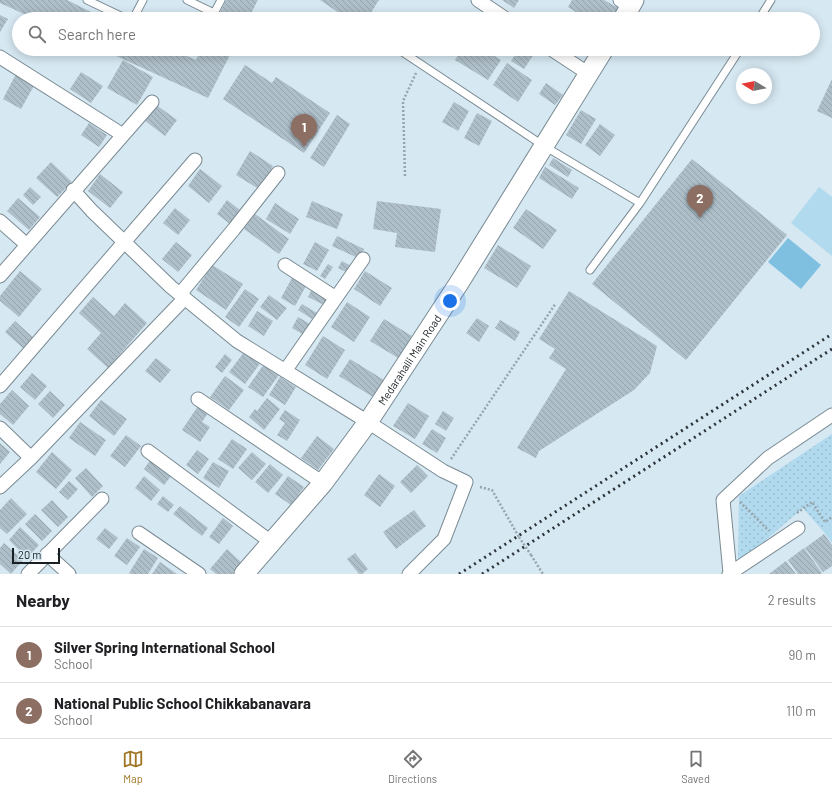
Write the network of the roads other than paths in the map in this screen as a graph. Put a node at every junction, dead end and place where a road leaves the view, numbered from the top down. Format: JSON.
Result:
{"nodes":[{"id":1,"x":87,"y":0,"type":"edge"},
{"id":2,"x":143,"y":0,"type":"edge"},
{"id":3,"x":187,"y":0,"type":"edge"},
{"id":4,"x":221,"y":0,"type":"edge"},
{"id":5,"x":478,"y":0,"type":"edge"},
{"id":6,"x":771,"y":0,"type":"edge"},
{"id":7,"x":112,"y":12,"type":"edge"},
{"id":8,"x":137,"y":12,"type":"edge"},
{"id":9,"x":206,"y":12,"type":"edge"},
{"id":10,"x":214,"y":12,"type":"edge"},
{"id":11,"x":496,"y":12,"type":"edge"},
{"id":12,"x":763,"y":12,"type":"edge"},
{"id":13,"x":408,"y":56,"type":"edge"},
{"id":14,"x":562,"y":56,"type":"edge"},
{"id":15,"x":600,"y":56,"type":"edge"},
{"id":16,"x":735,"y":56,"type":"edge"},
{"id":17,"x":0,"y":57,"type":"edge"},
{"id":18,"x":589,"y":74,"type":"junction"},
{"id":19,"x":152,"y":102,"type":"dead end"},
{"id":20,"x":123,"y":135,"type":"junction"},
{"id":21,"x":544,"y":146,"type":"junction"},
{"id":22,"x":195,"y":160,"type":"dead end"},
{"id":23,"x":278,"y":173,"type":"dead end"},
{"id":24,"x":73,"y":190,"type":"junction"},
{"id":25,"x":640,"y":203,"type":"junction"},
{"id":26,"x":0,"y":221,"type":"edge"},
{"id":27,"x":124,"y":241,"type":"junction"},
{"id":28,"x":27,"y":245,"type":"junction"},
{"id":29,"x":363,"y":259,"type":"dead end"},
{"id":30,"x":284,"y":265,"type":"dead end"},
{"id":31,"x":590,"y":270,"type":"dead end"},
{"id":32,"x":0,"y":276,"type":"edge"},
{"id":33,"x":182,"y":296,"type":"junction"},
{"id":34,"x":336,"y":298,"type":"junction"},
{"id":35,"x":285,"y":371,"type":"junction"},
{"id":36,"x":0,"y":386,"type":"edge"},
{"id":37,"x":198,"y":399,"type":"dead end"},
{"id":38,"x":832,"y":415,"type":"edge"},
{"id":39,"x":368,"y":422,"type":"junction"},
{"id":40,"x":0,"y":428,"type":"edge"},
{"id":41,"x":148,"y":451,"type":"dead end"},
{"id":42,"x":31,"y":458,"type":"junction"},
{"id":43,"x":323,"y":483,"type":"junction"},
{"id":44,"x":0,"y":487,"type":"edge"},
{"id":45,"x":102,"y":499,"type":"dead end"},
{"id":46,"x":798,"y":528,"type":"dead end"},
{"id":47,"x":139,"y":533,"type":"dead end"},
{"id":48,"x":271,"y":542,"type":"junction"},
{"id":49,"x":47,"y":554,"type":"junction"},
{"id":50,"x":28,"y":574,"type":"edge"},
{"id":51,"x":69,"y":574,"type":"edge"},
{"id":52,"x":199,"y":574,"type":"edge"},
{"id":53,"x":244,"y":574,"type":"edge"},
{"id":54,"x":409,"y":574,"type":"edge"},
{"id":55,"x":730,"y":574,"type":"edge"}],
"edges":[{"from":1,"to":7,"type":"lane"},
{"from":2,"to":8,"type":"lane"},
{"from":3,"to":9,"type":"lane"},
{"from":4,"to":10,"type":"lane"},
{"from":5,"to":11,"type":"street"},
{"from":6,"to":12,"type":"lane"},
{"from":13,"to":21,"type":"lane"},
{"from":14,"to":18,"type":"street"},
{"from":15,"to":18,"type":"street","name":"Medarahalli Main Road"},
{"from":16,"to":25,"type":"lane"},
{"from":17,"to":20,"type":"street"},
{"from":18,"to":21,"type":"street","name":"Medarahalli Main Road"},
{"from":19,"to":20,"type":"street"},
{"from":20,"to":24,"type":"street"},
{"from":21,"to":25,"type":"lane"},
{"from":21,"to":39,"type":"street","name":"Medarahalli Main Road"},
{"from":22,"to":27,"type":"street"},
{"from":23,"to":33,"type":"street"},
{"from":24,"to":27,"type":"street"},
{"from":24,"to":28,"type":"street"},
{"from":25,"to":31,"type":"lane"},
{"from":26,"to":28,"type":"street"},
{"from":27,"to":33,"type":"street"},
{"from":27,"to":36,"type":"street"},
{"from":28,"to":32,"type":"street"},
{"from":29,"to":34,"type":"street"},
{"from":30,"to":34,"type":"street"},
{"from":33,"to":35,"type":"street"},
{"from":33,"to":42,"type":"street"},
{"from":34,"to":35,"type":"street"},
{"from":35,"to":39,"type":"street"},
{"from":37,"to":43,"type":"street"},
{"from":38,"to":55,"type":"street"},
{"from":39,"to":43,"type":"street","name":"Medarahalli Main Road"},
{"from":39,"to":54,"type":"street"},
{"from":40,"to":42,"type":"street"},
{"from":41,"to":48,"type":"street"},
{"from":42,"to":44,"type":"street"},
{"from":43,"to":48,"type":"street","name":"Medarahalli Main Road"},
{"from":45,"to":49,"type":"street"},
{"from":46,"to":55,"type":"street"},
{"from":47,"to":52,"type":"street"},
{"from":48,"to":53,"type":"street","name":"Medarahalli Main Road"},
{"from":49,"to":50,"type":"street"},
{"from":49,"to":51,"type":"street"}]}
